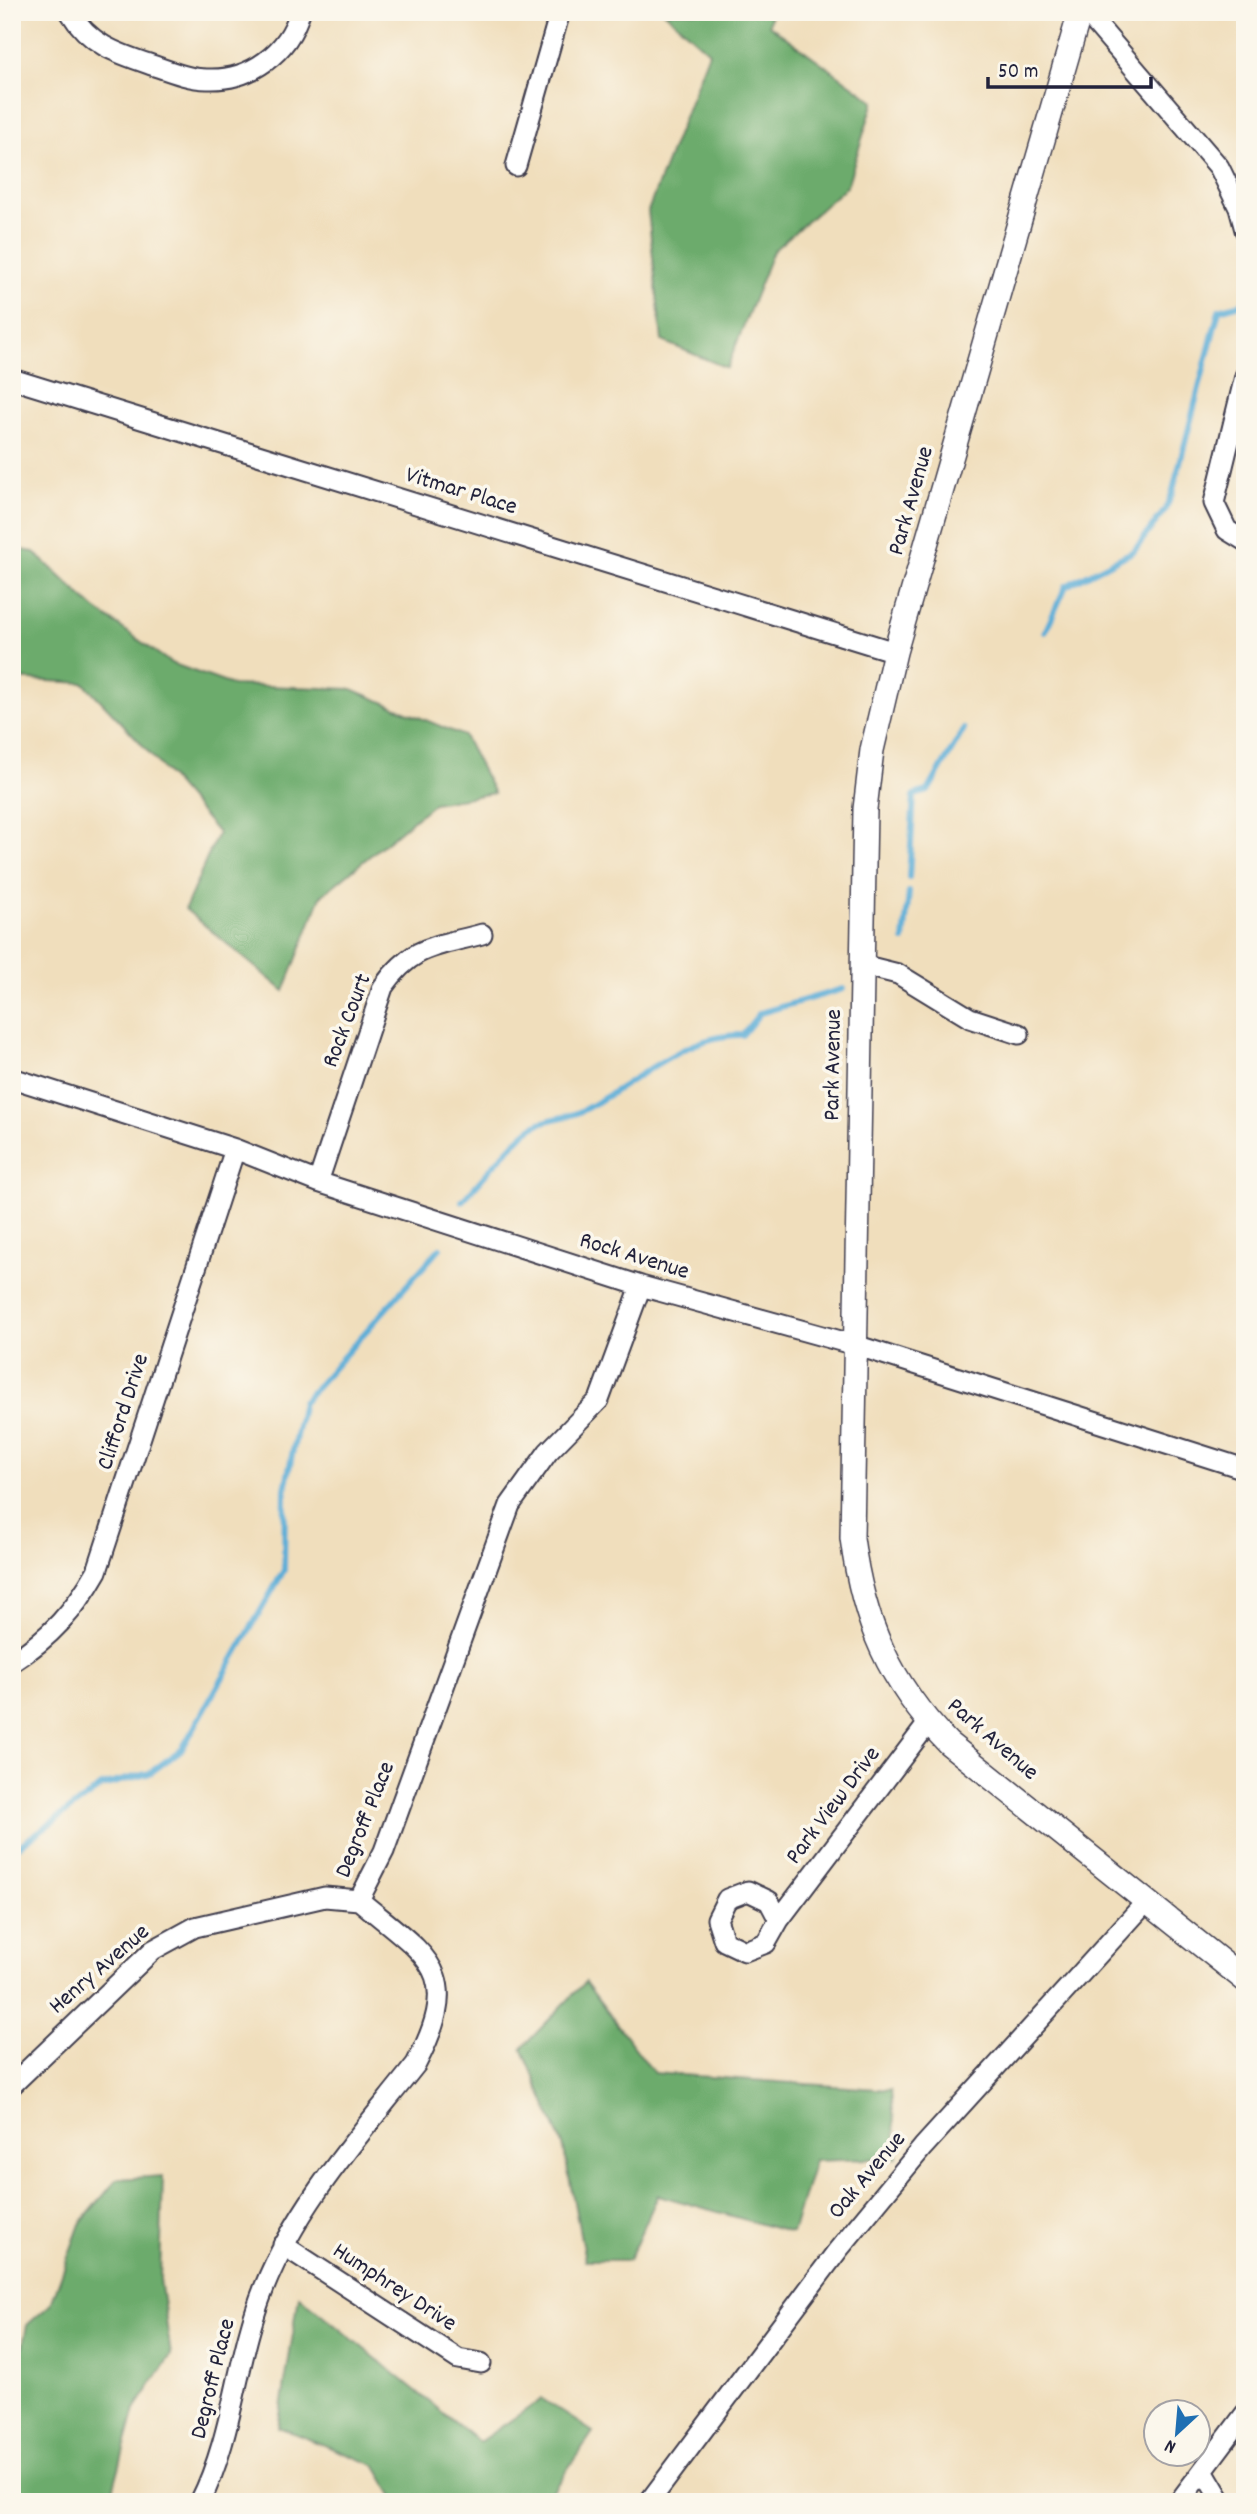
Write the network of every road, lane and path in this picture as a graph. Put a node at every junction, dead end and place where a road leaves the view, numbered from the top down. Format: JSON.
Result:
{"nodes":[{"id":1,"x":70,"y":12,"type":"edge"},
{"id":2,"x":300,"y":12,"type":"edge"},
{"id":3,"x":560,"y":12,"type":"edge"},
{"id":4,"x":1080,"y":12,"type":"edge"},
{"id":5,"x":1086,"y":12,"type":"edge"},
{"id":6,"x":516,"y":166,"type":"dead end"},
{"id":7,"x":1245,"y":230,"type":"edge"},
{"id":8,"x":1245,"y":376,"type":"edge"},
{"id":9,"x":12,"y":379,"type":"edge"},
{"id":10,"x":1245,"y":541,"type":"edge"},
{"id":11,"x":895,"y":652,"type":"junction"},
{"id":12,"x":482,"y":934,"type":"dead end"},
{"id":13,"x":862,"y":965,"type":"junction"},
{"id":14,"x":1019,"y":1034,"type":"dead end"},
{"id":15,"x":12,"y":1078,"type":"edge"},
{"id":16,"x":235,"y":1149,"type":"junction"},
{"id":17,"x":318,"y":1182,"type":"junction"},
{"id":18,"x":641,"y":1286,"type":"junction"},
{"id":19,"x":855,"y":1345,"type":"junction"},
{"id":20,"x":1245,"y":1469,"type":"edge"},
{"id":21,"x":12,"y":1662,"type":"edge"},
{"id":22,"x":929,"y":1722,"type":"junction"},
{"id":23,"x":359,"y":1900,"type":"junction"},
{"id":24,"x":1147,"y":1902,"type":"junction"},
{"id":25,"x":779,"y":1920,"type":"dead end"},
{"id":26,"x":1245,"y":1980,"type":"edge"},
{"id":27,"x":12,"y":2085,"type":"edge"},
{"id":28,"x":283,"y":2245,"type":"junction"},
{"id":29,"x":481,"y":2363,"type":"dead end"},
{"id":30,"x":1245,"y":2414,"type":"edge"},
{"id":31,"x":1203,"y":2470,"type":"junction"},
{"id":32,"x":200,"y":2502,"type":"edge"},
{"id":33,"x":649,"y":2502,"type":"edge"},
{"id":34,"x":1179,"y":2502,"type":"edge"},
{"id":35,"x":1222,"y":2502,"type":"edge"}],
"edges":[{"from":1,"to":2,"type":"street"},
{"from":3,"to":6,"type":"street"},
{"from":4,"to":11,"type":"street","name":"Park Avenue"},
{"from":5,"to":7,"type":"street"},
{"from":8,"to":10,"type":"street"},
{"from":9,"to":11,"type":"street","name":"Vitmar Place"},
{"from":11,"to":13,"type":"street","name":"Park Avenue"},
{"from":12,"to":17,"type":"street","name":"Rock Court"},
{"from":13,"to":14,"type":"street"},
{"from":13,"to":19,"type":"street","name":"Park Avenue"},
{"from":15,"to":16,"type":"street","name":"Rock Avenue"},
{"from":16,"to":17,"type":"street","name":"Rock Avenue"},
{"from":16,"to":21,"type":"street","name":"Clifford Drive"},
{"from":17,"to":18,"type":"street","name":"Rock Avenue"},
{"from":18,"to":19,"type":"street","name":"Rock Avenue"},
{"from":18,"to":23,"type":"street","name":"Degroff Place"},
{"from":19,"to":20,"type":"street","name":"Rock Avenue"},
{"from":19,"to":22,"type":"street","name":"Park Avenue"},
{"from":22,"to":24,"type":"street","name":"Park Avenue"},
{"from":22,"to":25,"type":"street","name":"Park View Drive"},
{"from":23,"to":27,"type":"street","name":"Henry Avenue"},
{"from":23,"to":28,"type":"street","name":"Degroff Place"},
{"from":24,"to":26,"type":"street","name":"Park Avenue"},
{"from":24,"to":33,"type":"street","name":"Oak Avenue"},
{"from":28,"to":29,"type":"street","name":"Humphrey Drive"},
{"from":28,"to":32,"type":"street","name":"Degroff Place"},
{"from":30,"to":31,"type":"street"},
{"from":31,"to":34,"type":"street"},
{"from":31,"to":35,"type":"street"}]}
